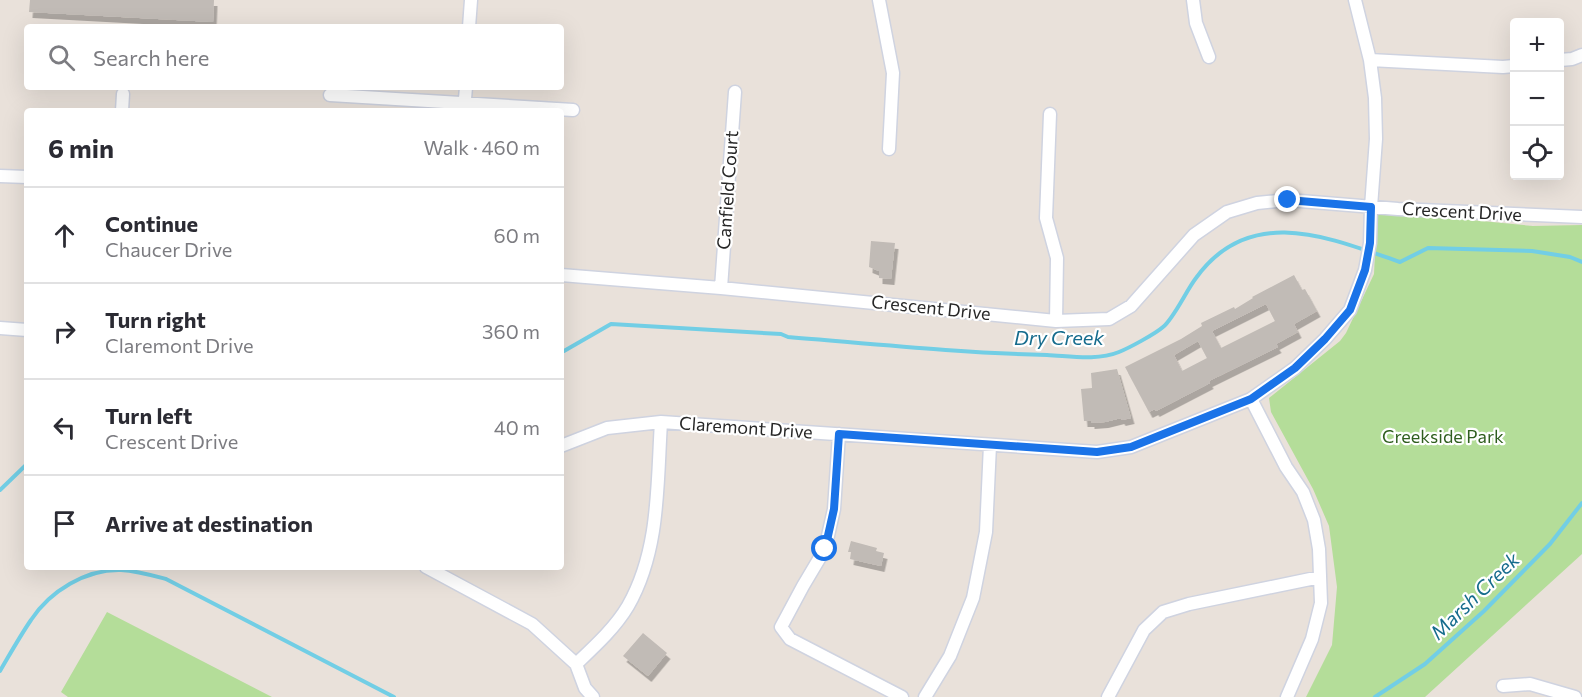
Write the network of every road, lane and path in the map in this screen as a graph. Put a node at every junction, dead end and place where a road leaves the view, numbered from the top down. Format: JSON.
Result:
{"nodes":[{"id":1,"x":471,"y":0,"type":"edge"},
{"id":2,"x":879,"y":0,"type":"edge"},
{"id":3,"x":1193,"y":0,"type":"edge"},
{"id":4,"x":1355,"y":0,"type":"edge"},
{"id":5,"x":469,"y":24,"type":"edge"},
{"id":6,"x":1582,"y":55,"type":"edge"},
{"id":7,"x":1209,"y":57,"type":"dead end"},
{"id":8,"x":1370,"y":60,"type":"junction"},
{"id":9,"x":1564,"y":60,"type":"edge"},
{"id":10,"x":1510,"y":66,"type":"edge"},
{"id":11,"x":466,"y":90,"type":"edge"},
{"id":12,"x":735,"y":92,"type":"dead end"},
{"id":13,"x":123,"y":94,"type":"dead end"},
{"id":14,"x":330,"y":95,"type":"dead end"},
{"id":15,"x":464,"y":106,"type":"edge"},
{"id":16,"x":122,"y":108,"type":"edge"},
{"id":17,"x":518,"y":108,"type":"edge"},
{"id":18,"x":564,"y":110,"type":"edge"},
{"id":19,"x":573,"y":110,"type":"dead end"},
{"id":20,"x":1050,"y":114,"type":"dead end"},
{"id":21,"x":889,"y":149,"type":"dead end"},
{"id":22,"x":0,"y":176,"type":"edge"},
{"id":23,"x":24,"y":177,"type":"edge"},
{"id":24,"x":1371,"y":207,"type":"junction"},
{"id":25,"x":1582,"y":217,"type":"edge"},
{"id":26,"x":564,"y":275,"type":"edge"},
{"id":27,"x":721,"y":288,"type":"junction"},
{"id":28,"x":1056,"y":321,"type":"junction"},
{"id":29,"x":0,"y":328,"type":"edge"},
{"id":30,"x":24,"y":330,"type":"edge"},
{"id":31,"x":1251,"y":399,"type":"junction"},
{"id":32,"x":661,"y":422,"type":"junction"},
{"id":33,"x":839,"y":434,"type":"junction"},
{"id":34,"x":564,"y":445,"type":"edge"},
{"id":35,"x":990,"y":445,"type":"junction"},
{"id":36,"x":432,"y":570,"type":"edge"},
{"id":37,"x":1320,"y":576,"type":"junction"},
{"id":38,"x":576,"y":664,"type":"junction"},
{"id":39,"x":1503,"y":686,"type":"dead end"},
{"id":40,"x":593,"y":697,"type":"edge"},
{"id":41,"x":902,"y":697,"type":"edge"},
{"id":42,"x":925,"y":697,"type":"edge"},
{"id":43,"x":1108,"y":697,"type":"edge"},
{"id":44,"x":1287,"y":697,"type":"edge"},
{"id":45,"x":1575,"y":697,"type":"edge"}],
"edges":[{"from":1,"to":5,"type":"street"},
{"from":2,"to":21,"type":"street"},
{"from":3,"to":7,"type":"street"},
{"from":4,"to":8,"type":"street","name":"Claremont Drive"},
{"from":6,"to":9,"type":"street"},
{"from":8,"to":10,"type":"street"},
{"from":8,"to":24,"type":"street","name":"Claremont Drive"},
{"from":11,"to":15,"type":"street"},
{"from":12,"to":27,"type":"street","name":"Canfield Court"},
{"from":13,"to":16,"type":"street"},
{"from":14,"to":15,"type":"street"},
{"from":15,"to":17,"type":"street"},
{"from":18,"to":19,"type":"street"},
{"from":20,"to":28,"type":"street"},
{"from":22,"to":23,"type":"street"},
{"from":24,"to":25,"type":"street","name":"Crescent Drive"},
{"from":24,"to":28,"type":"street","name":"Crescent Drive"},
{"from":24,"to":31,"type":"street","name":"Claremont Drive"},
{"from":26,"to":27,"type":"street","name":"Crescent Drive"},
{"from":27,"to":28,"type":"street","name":"Crescent Drive"},
{"from":29,"to":30,"type":"street"},
{"from":31,"to":35,"type":"street","name":"Claremont Drive"},
{"from":31,"to":37,"type":"street"},
{"from":32,"to":33,"type":"street","name":"Claremont Drive"},
{"from":32,"to":34,"type":"street"},
{"from":32,"to":38,"type":"street","name":"Claremont Drive"},
{"from":33,"to":35,"type":"street","name":"Claremont Drive"},
{"from":33,"to":41,"type":"street"},
{"from":35,"to":42,"type":"street"},
{"from":36,"to":38,"type":"street"},
{"from":37,"to":43,"type":"street"},
{"from":37,"to":44,"type":"street"},
{"from":38,"to":40,"type":"street"},
{"from":39,"to":45,"type":"street"}]}
